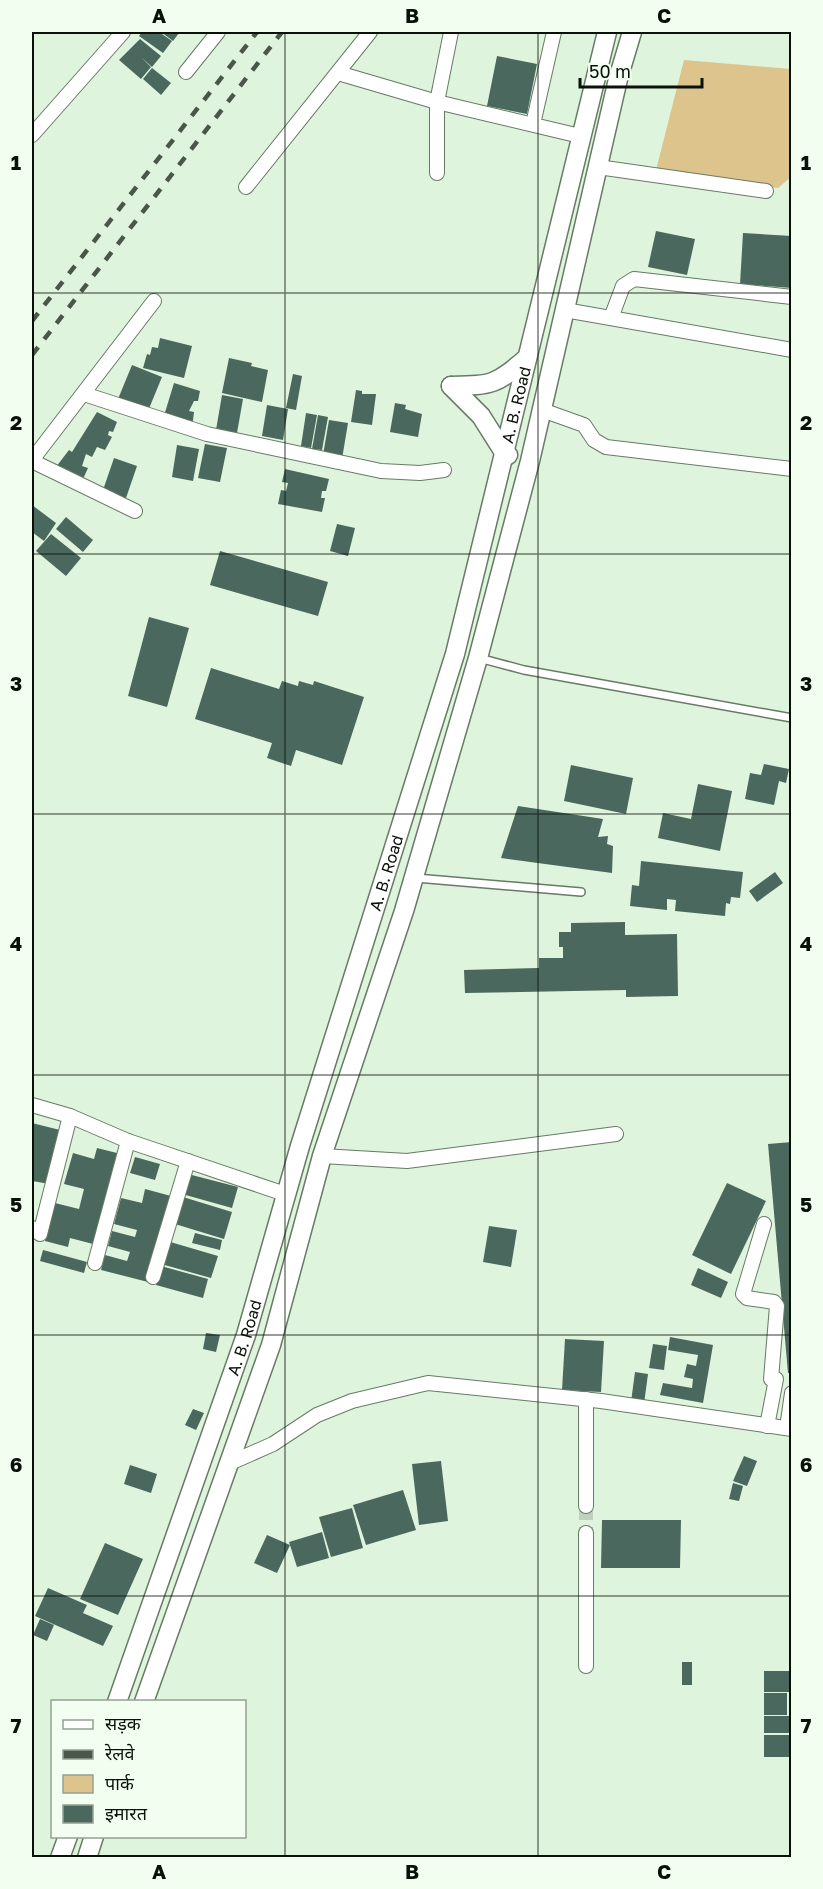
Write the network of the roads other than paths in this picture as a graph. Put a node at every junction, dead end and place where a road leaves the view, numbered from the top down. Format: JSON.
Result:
{"nodes":[{"id":1,"x":123,"y":32,"type":"edge"},
{"id":2,"x":218,"y":32,"type":"edge"},
{"id":3,"x":370,"y":32,"type":"edge"},
{"id":4,"x":451,"y":32,"type":"edge"},
{"id":5,"x":554,"y":32,"type":"edge"},
{"id":6,"x":607,"y":32,"type":"edge"},
{"id":7,"x":632,"y":32,"type":"edge"},
{"id":8,"x":186,"y":72,"type":"dead end"},
{"id":9,"x":338,"y":73,"type":"junction"},
{"id":10,"x":437,"y":102,"type":"junction"},
{"id":11,"x":533,"y":124,"type":"junction"},
{"id":12,"x":32,"y":135,"type":"edge"},
{"id":13,"x":580,"y":136,"type":"junction"},
{"id":14,"x":598,"y":167,"type":"junction"},
{"id":15,"x":437,"y":173,"type":"dead end"},
{"id":16,"x":246,"y":187,"type":"dead end"},
{"id":17,"x":766,"y":191,"type":"dead end"},
{"id":18,"x":792,"y":297,"type":"edge"},
{"id":19,"x":154,"y":301,"type":"dead end"},
{"id":20,"x":565,"y":310,"type":"junction"},
{"id":21,"x":611,"y":318,"type":"junction"},
{"id":22,"x":792,"y":350,"type":"edge"},
{"id":23,"x":526,"y":358,"type":"junction"},
{"id":24,"x":553,"y":364,"type":"junction"},
{"id":25,"x":84,"y":394,"type":"junction"},
{"id":26,"x":516,"y":403,"type":"junction"},
{"id":27,"x":542,"y":410,"type":"junction"},
{"id":28,"x":505,"y":454,"type":"junction"},
{"id":29,"x":32,"y":461,"type":"edge"},
{"id":30,"x":530,"y":461,"type":"junction"},
{"id":31,"x":792,"y":469,"type":"edge"},
{"id":32,"x":444,"y":470,"type":"dead end"},
{"id":33,"x":135,"y":511,"type":"dead end"},
{"id":34,"x":478,"y":658,"type":"junction"},
{"id":35,"x":792,"y":718,"type":"edge"},
{"id":36,"x":413,"y":878,"type":"junction"},
{"id":37,"x":581,"y":892,"type":"dead end"},
{"id":38,"x":32,"y":1105,"type":"edge"},
{"id":39,"x":70,"y":1116,"type":"junction"},
{"id":40,"x":616,"y":1134,"type":"dead end"},
{"id":41,"x":128,"y":1141,"type":"junction"},
{"id":42,"x":322,"y":1156,"type":"junction"},
{"id":43,"x":188,"y":1161,"type":"junction"},
{"id":44,"x":285,"y":1194,"type":"junction"},
{"id":45,"x":764,"y":1224,"type":"dead end"},
{"id":46,"x":32,"y":1228,"type":"edge"},
{"id":47,"x":94,"y":1263,"type":"dead end"},
{"id":48,"x":153,"y":1277,"type":"dead end"},
{"id":49,"x":792,"y":1393,"type":"edge"},
{"id":50,"x":586,"y":1399,"type":"junction"},
{"id":51,"x":215,"y":1426,"type":"junction"},
{"id":52,"x":767,"y":1426,"type":"junction"},
{"id":53,"x":789,"y":1429,"type":"edge"},
{"id":54,"x":240,"y":1434,"type":"junction"},
{"id":55,"x":230,"y":1463,"type":"junction"},
{"id":56,"x":586,"y":1506,"type":"tunnel mouth"},
{"id":57,"x":586,"y":1533,"type":"tunnel mouth"},
{"id":58,"x":586,"y":1666,"type":"dead end"},
{"id":59,"x":117,"y":1700,"type":"edge"},
{"id":60,"x":144,"y":1700,"type":"edge"},
{"id":61,"x":67,"y":1838,"type":"edge"},
{"id":62,"x":93,"y":1838,"type":"edge"},
{"id":63,"x":60,"y":1857,"type":"edge"},
{"id":64,"x":87,"y":1857,"type":"edge"}],
"edges":[{"from":1,"to":12,"type":"street"},
{"from":2,"to":8,"type":"street"},
{"from":3,"to":9,"type":"street"},
{"from":4,"to":10,"type":"street"},
{"from":5,"to":11,"type":"street"},
{"from":6,"to":13,"type":"main road","name":"A. B. Road"},
{"from":7,"to":14,"type":"main road","name":"A. B. Road"},
{"from":9,"to":10,"type":"street"},
{"from":9,"to":16,"type":"street"},
{"from":10,"to":11,"type":"street"},
{"from":10,"to":15,"type":"street"},
{"from":11,"to":13,"type":"street"},
{"from":13,"to":23,"type":"main road","name":"A. B. Road"},
{"from":14,"to":17,"type":"street"},
{"from":14,"to":20,"type":"main road","name":"A. B. Road"},
{"from":18,"to":21,"type":"street"},
{"from":19,"to":25,"type":"street"},
{"from":20,"to":21,"type":"street"},
{"from":20,"to":24,"type":"main road","name":"A. B. Road"},
{"from":21,"to":22,"type":"street"},
{"from":23,"to":24,"type":"main road"},
{"from":23,"to":26,"type":"main road","name":"A. B. Road"},
{"from":23,"to":28,"type":"main road"},
{"from":24,"to":27,"type":"main road","name":"A. B. Road"},
{"from":25,"to":29,"type":"street"},
{"from":25,"to":32,"type":"street"},
{"from":26,"to":27,"type":"main road"},
{"from":26,"to":28,"type":"main road","name":"A. B. Road"},
{"from":27,"to":30,"type":"main road","name":"A. B. Road"},
{"from":27,"to":31,"type":"street"},
{"from":28,"to":30,"type":"main road"},
{"from":28,"to":44,"type":"main road","name":"A. B. Road"},
{"from":29,"to":33,"type":"street"},
{"from":30,"to":34,"type":"main road","name":"A. B. Road"},
{"from":34,"to":35,"type":"lane"},
{"from":34,"to":36,"type":"main road","name":"A. B. Road"},
{"from":36,"to":37,"type":"lane"},
{"from":36,"to":42,"type":"main road","name":"A. B. Road"},
{"from":38,"to":39,"type":"street"},
{"from":39,"to":41,"type":"street"},
{"from":39,"to":46,"type":"street"},
{"from":40,"to":42,"type":"street"},
{"from":41,"to":43,"type":"street"},
{"from":41,"to":47,"type":"street"},
{"from":42,"to":54,"type":"main road","name":"A. B. Road"},
{"from":43,"to":44,"type":"street"},
{"from":43,"to":48,"type":"street"},
{"from":44,"to":51,"type":"main road","name":"A. B. Road"},
{"from":45,"to":52,"type":"street"},
{"from":49,"to":53,"type":"street"},
{"from":50,"to":52,"type":"street"},
{"from":50,"to":55,"type":"street"},
{"from":50,"to":56,"type":"street"},
{"from":51,"to":54,"type":"main road"},
{"from":51,"to":59,"type":"main road","name":"A. B. Road"},
{"from":52,"to":53,"type":"street"},
{"from":54,"to":55,"type":"main road","name":"A. B. Road"},
{"from":55,"to":60,"type":"main road","name":"A. B. Road"},
{"from":57,"to":58,"type":"street"},
{"from":61,"to":63,"type":"main road"},
{"from":62,"to":64,"type":"main road"}]}
